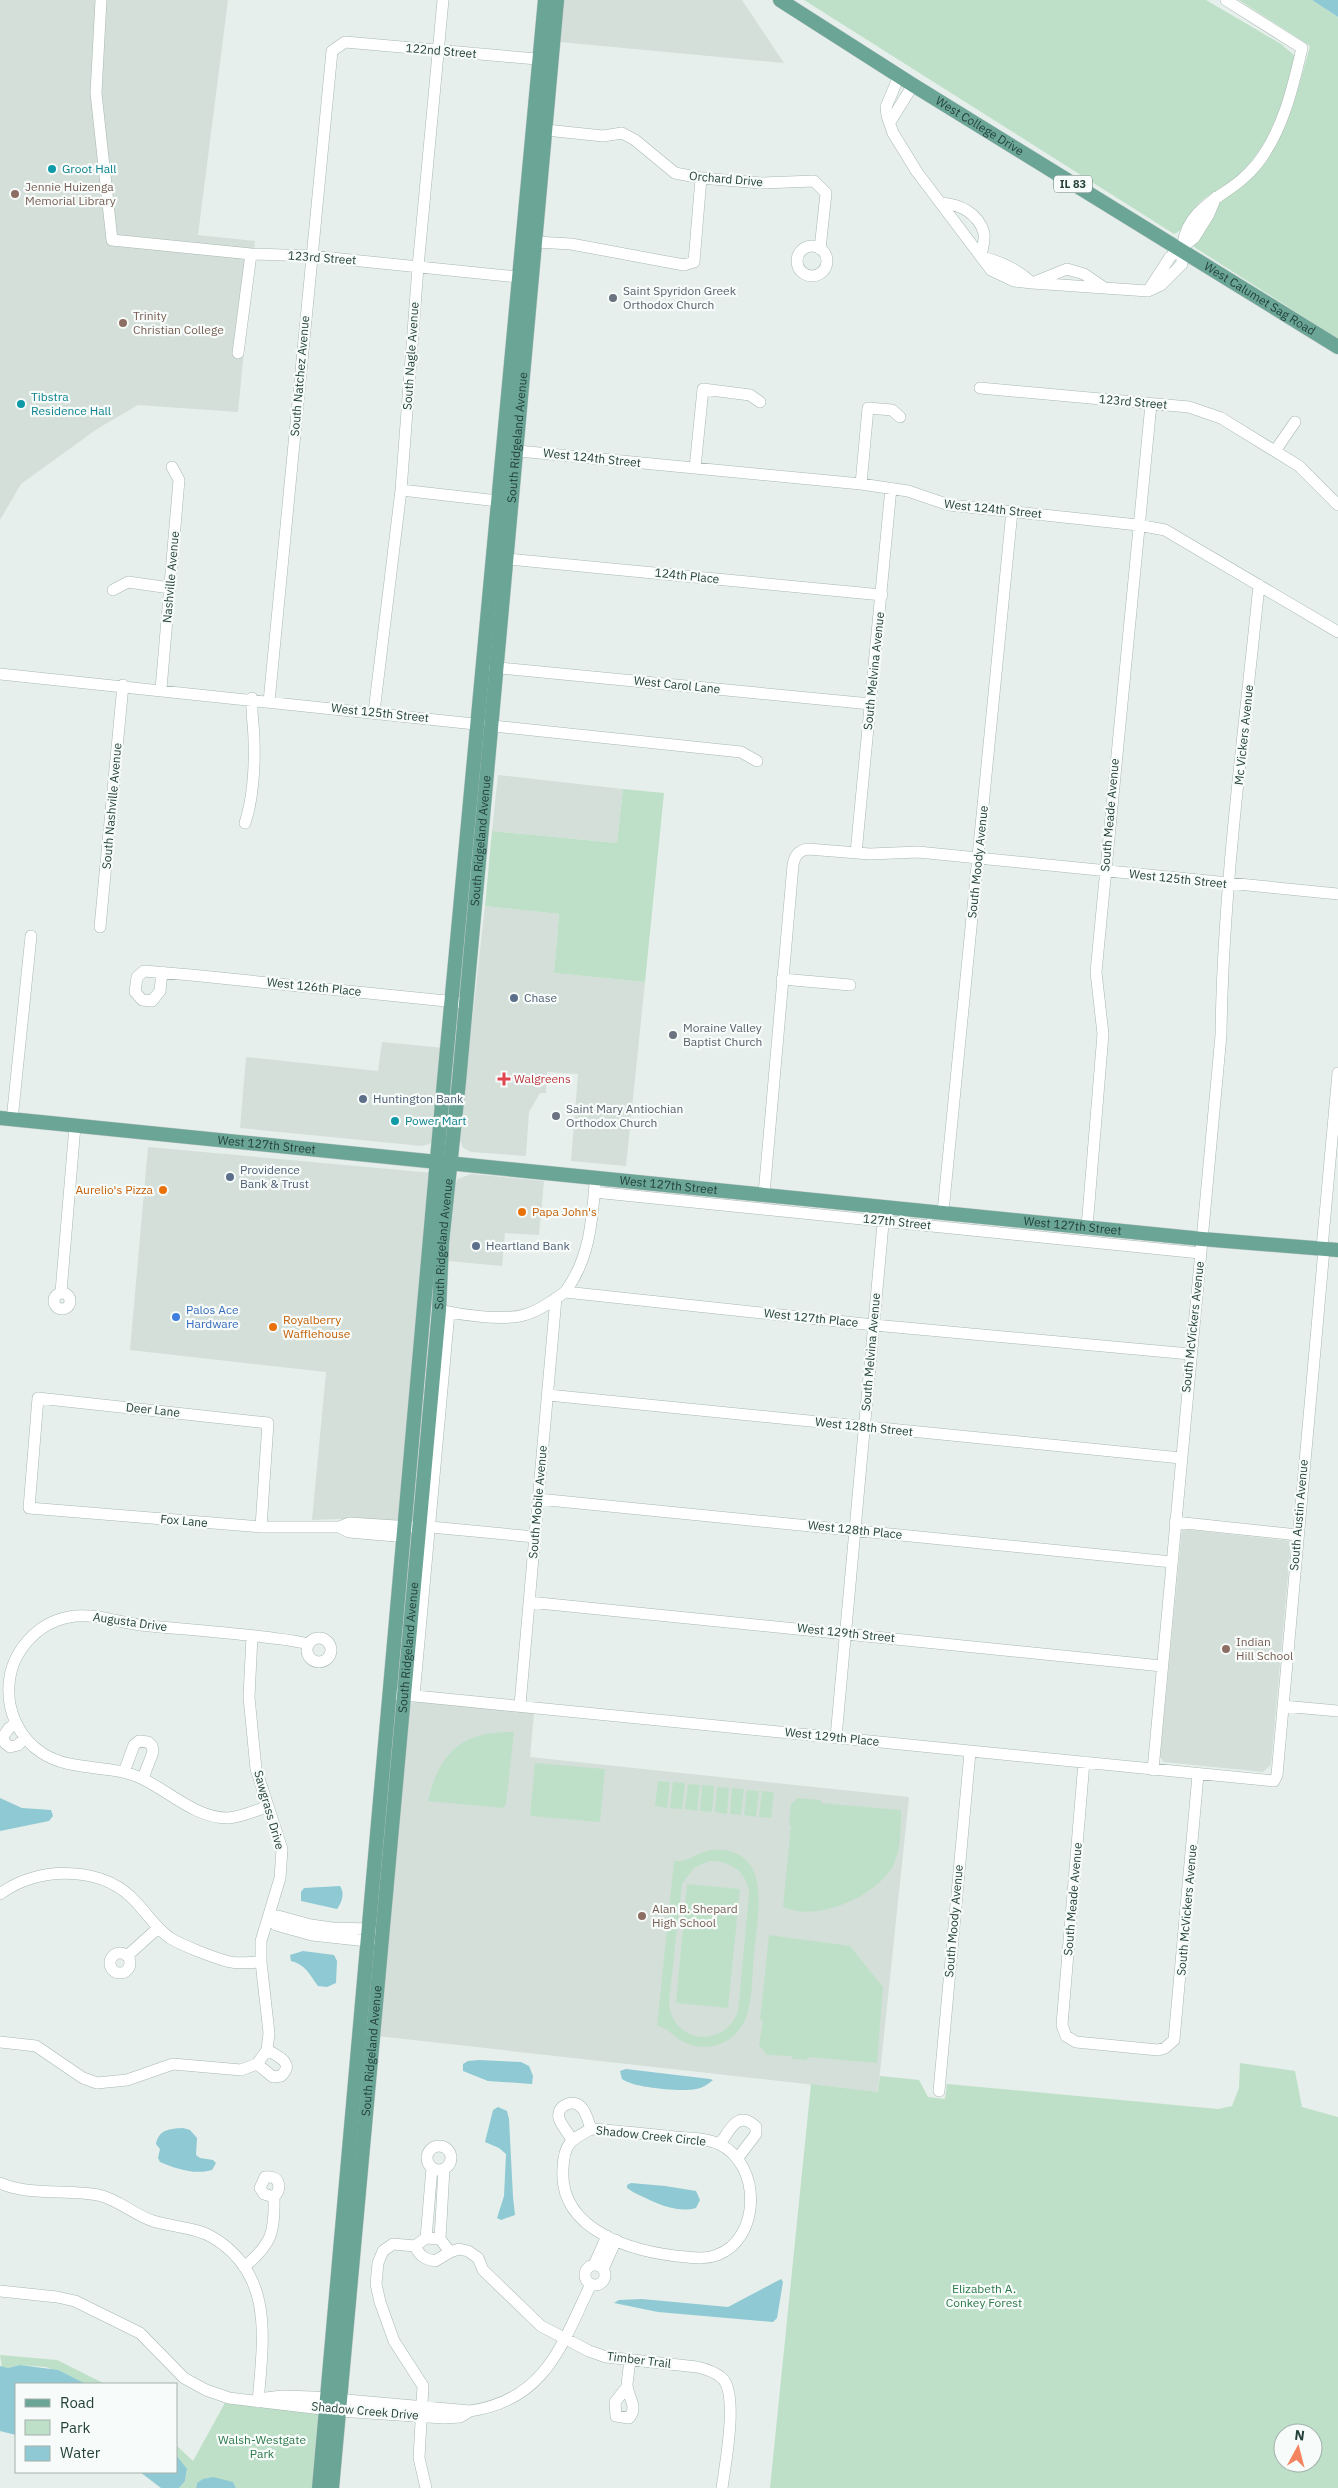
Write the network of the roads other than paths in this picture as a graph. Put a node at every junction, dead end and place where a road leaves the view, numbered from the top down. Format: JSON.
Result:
{"nodes":[{"id":1,"x":101,"y":0,"type":"edge"},
{"id":2,"x":443,"y":0,"type":"edge"},
{"id":3,"x":545,"y":0,"type":"edge"},
{"id":4,"x":557,"y":0,"type":"edge"},
{"id":5,"x":780,"y":0,"type":"edge"},
{"id":6,"x":1226,"y":0,"type":"edge"},
{"id":7,"x":438,"y":50,"type":"junction"},
{"id":8,"x":332,"y":51,"type":"joint"},
{"id":9,"x":546,"y":60,"type":"junction"},
{"id":10,"x":899,"y":76,"type":"junction"},
{"id":11,"x":913,"y":85,"type":"junction"},
{"id":12,"x":890,"y":122,"type":"junction"},
{"id":13,"x":546,"y":130,"type":"junction"},
{"id":14,"x":701,"y":178,"type":"junction"},
{"id":15,"x":941,"y":203,"type":"junction"},
{"id":16,"x":536,"y":242,"type":"junction"},
{"id":17,"x":820,"y":249,"type":"dead end"},
{"id":18,"x":1181,"y":250,"type":"junction"},
{"id":19,"x":251,"y":254,"type":"junction"},
{"id":20,"x":312,"y":256,"type":"junction"},
{"id":21,"x":981,"y":258,"type":"junction"},
{"id":22,"x":418,"y":267,"type":"junction"},
{"id":23,"x":526,"y":278,"type":"junction"},
{"id":24,"x":1032,"y":284,"type":"junction"},
{"id":25,"x":1104,"y":288,"type":"junction"},
{"id":26,"x":1338,"y":347,"type":"edge"},
{"id":27,"x":238,"y":353,"type":"dead end"},
{"id":28,"x":980,"y":388,"type":"dead end"},
{"id":29,"x":760,"y":402,"type":"dead end"},
{"id":30,"x":1151,"y":404,"type":"junction"},
{"id":31,"x":900,"y":417,"type":"dead end"},
{"id":32,"x":1295,"y":422,"type":"dead end"},
{"id":33,"x":503,"y":449,"type":"junction"},
{"id":34,"x":518,"y":450,"type":"junction"},
{"id":35,"x":1275,"y":451,"type":"junction"},
{"id":36,"x":172,"y":467,"type":"dead end"},
{"id":37,"x":695,"y":468,"type":"junction"},
{"id":38,"x":860,"y":484,"type":"junction"},
{"id":39,"x":891,"y":488,"type":"junction"},
{"id":40,"x":401,"y":490,"type":"junction"},
{"id":41,"x":498,"y":501,"type":"junction"},
{"id":42,"x":1338,"y":505,"type":"edge"},
{"id":43,"x":1012,"y":511,"type":"junction"},
{"id":44,"x":1138,"y":525,"type":"junction"},
{"id":45,"x":500,"y":558,"type":"junction"},
{"id":46,"x":1259,"y":585,"type":"junction"},
{"id":47,"x":170,"y":588,"type":"junction"},
{"id":48,"x":113,"y":590,"type":"dead end"},
{"id":49,"x":882,"y":595,"type":"junction"},
{"id":50,"x":1338,"y":632,"type":"edge"},
{"id":51,"x":490,"y":667,"type":"junction"},
{"id":52,"x":0,"y":674,"type":"edge"},
{"id":53,"x":124,"y":686,"type":"junction"},
{"id":54,"x":161,"y":689,"type":"junction"},
{"id":55,"x":252,"y":698,"type":"junction"},
{"id":56,"x":269,"y":702,"type":"junction"},
{"id":57,"x":871,"y":704,"type":"junction"},
{"id":58,"x":374,"y":712,"type":"junction"},
{"id":59,"x":478,"y":722,"type":"junction"},
{"id":60,"x":492,"y":724,"type":"junction"},
{"id":61,"x":757,"y":761,"type":"dead end"},
{"id":62,"x":245,"y":822,"type":"dead end"},
{"id":63,"x":856,"y":853,"type":"junction"},
{"id":64,"x":978,"y":859,"type":"junction"},
{"id":65,"x":1105,"y":872,"type":"junction"},
{"id":66,"x":1229,"y":884,"type":"junction"},
{"id":67,"x":1338,"y":894,"type":"edge"},
{"id":68,"x":100,"y":927,"type":"dead end"},
{"id":69,"x":31,"y":936,"type":"dead end"},
{"id":70,"x":162,"y":972,"type":"dead end"},
{"id":71,"x":782,"y":979,"type":"junction"},
{"id":72,"x":850,"y":985,"type":"dead end"},
{"id":73,"x":452,"y":1001,"type":"junction"},
{"id":74,"x":466,"y":1003,"type":"junction"},
{"id":75,"x":1338,"y":1073,"type":"edge"},
{"id":76,"x":6,"y":1119,"type":"edge"},
{"id":77,"x":75,"y":1126,"type":"junction"},
{"id":78,"x":444,"y":1162,"type":"junction"},
{"id":79,"x":596,"y":1177,"type":"junction"},
{"id":80,"x":594,"y":1192,"type":"junction"},
{"id":81,"x":764,"y":1194,"type":"junction"},
{"id":82,"x":884,"y":1206,"type":"junction"},
{"id":83,"x":943,"y":1212,"type":"junction"},
{"id":84,"x":883,"y":1220,"type":"junction"},
{"id":85,"x":1087,"y":1227,"type":"junction"},
{"id":86,"x":1201,"y":1246,"type":"junction"},
{"id":87,"x":1323,"y":1248,"type":"junction"},
{"id":88,"x":1338,"y":1250,"type":"edge"},
{"id":89,"x":62,"y":1292,"type":"dead end"},
{"id":90,"x":561,"y":1295,"type":"junction"},
{"id":91,"x":444,"y":1311,"type":"junction"},
{"id":92,"x":874,"y":1325,"type":"junction"},
{"id":93,"x":1190,"y":1354,"type":"junction"},
{"id":94,"x":548,"y":1395,"type":"junction"},
{"id":95,"x":864,"y":1427,"type":"junction"},
{"id":96,"x":1181,"y":1458,"type":"junction"},
{"id":97,"x":538,"y":1499,"type":"junction"},
{"id":98,"x":29,"y":1508,"type":"joint"},
{"id":99,"x":1175,"y":1522,"type":"junction"},
{"id":100,"x":404,"y":1526,"type":"junction"},
{"id":101,"x":425,"y":1527,"type":"junction"},
{"id":102,"x":261,"y":1528,"type":"junction"},
{"id":103,"x":854,"y":1530,"type":"junction"},
{"id":104,"x":1298,"y":1535,"type":"junction"},
{"id":105,"x":535,"y":1537,"type":"junction"},
{"id":106,"x":1172,"y":1562,"type":"junction"},
{"id":107,"x":529,"y":1602,"type":"junction"},
{"id":108,"x":845,"y":1633,"type":"junction"},
{"id":109,"x":252,"y":1636,"type":"junction"},
{"id":110,"x":308,"y":1644,"type":"dead end"},
{"id":111,"x":1162,"y":1666,"type":"junction"},
{"id":112,"x":402,"y":1695,"type":"junction"},
{"id":113,"x":520,"y":1705,"type":"junction"},
{"id":114,"x":1283,"y":1706,"type":"junction"},
{"id":115,"x":1338,"y":1711,"type":"edge"},
{"id":116,"x":16,"y":1724,"type":"junction"},
{"id":117,"x":836,"y":1737,"type":"junction"},
{"id":118,"x":26,"y":1738,"type":"junction"},
{"id":119,"x":970,"y":1752,"type":"junction"},
{"id":120,"x":1084,"y":1762,"type":"junction"},
{"id":121,"x":1153,"y":1770,"type":"junction"},
{"id":122,"x":124,"y":1772,"type":"junction"},
{"id":123,"x":1198,"y":1775,"type":"junction"},
{"id":124,"x":143,"y":1778,"type":"junction"},
{"id":125,"x":1274,"y":1781,"type":"joint"},
{"id":126,"x":268,"y":1806,"type":"junction"},
{"id":127,"x":0,"y":1894,"type":"edge"},
{"id":128,"x":269,"y":1916,"type":"junction"},
{"id":129,"x":158,"y":1928,"type":"junction"},
{"id":130,"x":368,"y":1935,"type":"junction"},
{"id":131,"x":381,"y":1936,"type":"junction"},
{"id":132,"x":127,"y":1956,"type":"dead end"},
{"id":133,"x":261,"y":1962,"type":"junction"},
{"id":134,"x":0,"y":2042,"type":"edge"},
{"id":135,"x":1170,"y":2044,"type":"joint"},
{"id":136,"x":267,"y":2050,"type":"junction"},
{"id":137,"x":257,"y":2064,"type":"junction"},
{"id":138,"x":939,"y":2091,"type":"dead end"},
{"id":139,"x":591,"y":2129,"type":"junction"},
{"id":140,"x":572,"y":2139,"type":"junction"},
{"id":141,"x":720,"y":2144,"type":"junction"},
{"id":142,"x":738,"y":2159,"type":"junction"},
{"id":143,"x":0,"y":2183,"type":"edge"},
{"id":144,"x":274,"y":2197,"type":"dead end"},
{"id":145,"x":426,"y":2238,"type":"junction"},
{"id":146,"x":612,"y":2238,"type":"junction"},
{"id":147,"x":440,"y":2239,"type":"junction"},
{"id":148,"x":416,"y":2246,"type":"junction"},
{"id":149,"x":450,"y":2252,"type":"junction"},
{"id":150,"x":244,"y":2267,"type":"junction"},
{"id":151,"x":0,"y":2292,"type":"edge"},
{"id":152,"x":565,"y":2340,"type":"junction"},
{"id":153,"x":630,"y":2360,"type":"junction"},
{"id":154,"x":627,"y":2386,"type":"dead end"},
{"id":155,"x":258,"y":2402,"type":"junction"},
{"id":156,"x":333,"y":2405,"type":"junction"},
{"id":157,"x":422,"y":2412,"type":"junction"},
{"id":158,"x":319,"y":2488,"type":"edge"},
{"id":159,"x":332,"y":2488,"type":"edge"},
{"id":160,"x":426,"y":2488,"type":"edge"},
{"id":161,"x":722,"y":2488,"type":"edge"}],
"edges":[{"from":1,"to":19,"type":"street","name":"123rd Street"},
{"from":2,"to":7,"type":"street","name":"South Nagle Avenue"},
{"from":3,"to":9,"type":"main road","name":"South Ridgeland Avenue"},
{"from":4,"to":9,"type":"main road","name":"South Ridgeland Avenue"},
{"from":5,"to":10,"type":"main road","name":"West College Drive","number":"IL 83"},
{"from":6,"to":18,"type":"street"},
{"from":7,"to":8,"type":"street","name":"122nd Street"},
{"from":7,"to":9,"type":"street","name":"122nd Street"},
{"from":7,"to":22,"type":"street","name":"South Nagle Avenue"},
{"from":8,"to":20,"type":"street","name":"South Natchez Avenue"},
{"from":9,"to":13,"type":"main road","name":"South Ridgeland Avenue"},
{"from":9,"to":23,"type":"main road","name":"South Ridgeland Avenue"},
{"from":10,"to":11,"type":"main road","name":"West College Drive","number":"IL 83"},
{"from":10,"to":12,"type":"street"},
{"from":11,"to":12,"type":"street"},
{"from":11,"to":18,"type":"main road","name":"West College Drive","number":"IL 83"},
{"from":12,"to":15,"type":"street"},
{"from":13,"to":14,"type":"street","name":"Orchard Drive"},
{"from":13,"to":16,"type":"main road","name":"South Ridgeland Avenue"},
{"from":14,"to":16,"type":"street"},
{"from":14,"to":17,"type":"street","name":"Orchard Drive"},
{"from":15,"to":21,"type":"street"},
{"from":15,"to":21,"type":"street"},
{"from":16,"to":23,"type":"main road","name":"South Ridgeland Avenue"},
{"from":18,"to":25,"type":"street"},
{"from":18,"to":26,"type":"main road","name":"West Calumet Sag Road","number":"IL 83"},
{"from":19,"to":20,"type":"street","name":"123rd Street"},
{"from":19,"to":27,"type":"street"},
{"from":20,"to":22,"type":"street","name":"123rd Street"},
{"from":20,"to":56,"type":"street","name":"South Natchez Avenue"},
{"from":21,"to":24,"type":"street"},
{"from":22,"to":23,"type":"street","name":"123rd Street"},
{"from":22,"to":40,"type":"street","name":"South Nagle Avenue"},
{"from":23,"to":33,"type":"main road","name":"South Ridgeland Avenue"},
{"from":23,"to":34,"type":"main road","name":"South Ridgeland Avenue"},
{"from":24,"to":25,"type":"street"},
{"from":24,"to":25,"type":"street"},
{"from":28,"to":30,"type":"street","name":"123rd Street"},
{"from":29,"to":37,"type":"street"},
{"from":30,"to":35,"type":"street","name":"123rd Street"},
{"from":30,"to":44,"type":"street","name":"South Meade Avenue"},
{"from":31,"to":38,"type":"street"},
{"from":32,"to":35,"type":"street"},
{"from":33,"to":34,"type":"street","name":"West 124th Street"},
{"from":33,"to":41,"type":"main road","name":"South Ridgeland Avenue"},
{"from":34,"to":37,"type":"street","name":"West 124th Street"},
{"from":34,"to":45,"type":"main road","name":"South Ridgeland Avenue"},
{"from":35,"to":42,"type":"street","name":"123rd Street"},
{"from":36,"to":47,"type":"street","name":"Nashville Avenue"},
{"from":37,"to":38,"type":"street","name":"West 124th Street"},
{"from":38,"to":39,"type":"street","name":"West 124th Street"},
{"from":39,"to":43,"type":"street","name":"West 124th Street"},
{"from":39,"to":49,"type":"street","name":"South Melvina Avenue"},
{"from":40,"to":41,"type":"street"},
{"from":40,"to":58,"type":"street","name":"South Nagle Avenue"},
{"from":41,"to":45,"type":"main road","name":"South Ridgeland Avenue"},
{"from":43,"to":44,"type":"street","name":"West 124th Street"},
{"from":43,"to":64,"type":"street","name":"South Moody Avenue"},
{"from":44,"to":46,"type":"street","name":"West 124th Street"},
{"from":44,"to":65,"type":"street","name":"South Meade Avenue"},
{"from":45,"to":49,"type":"street","name":"124th Place"},
{"from":45,"to":51,"type":"main road","name":"South Ridgeland Avenue"},
{"from":46,"to":50,"type":"street","name":"West 124th Street"},
{"from":46,"to":66,"type":"street","name":"Mc Vickers Avenue"},
{"from":47,"to":48,"type":"street"},
{"from":47,"to":54,"type":"street","name":"Nashville Avenue"},
{"from":49,"to":57,"type":"street","name":"South Melvina Avenue"},
{"from":51,"to":57,"type":"street","name":"West Carol Lane"},
{"from":51,"to":59,"type":"main road","name":"South Ridgeland Avenue"},
{"from":51,"to":60,"type":"main road","name":"South Ridgeland Avenue"},
{"from":52,"to":53,"type":"street","name":"West 125th Street"},
{"from":53,"to":54,"type":"street","name":"West 125th Street"},
{"from":53,"to":68,"type":"street","name":"South Nashville Avenue"},
{"from":54,"to":55,"type":"street","name":"West 125th Street"},
{"from":55,"to":56,"type":"street","name":"West 125th Street"},
{"from":55,"to":62,"type":"street"},
{"from":56,"to":58,"type":"street","name":"West 125th Street"},
{"from":57,"to":63,"type":"street","name":"South Melvina Avenue"},
{"from":58,"to":59,"type":"street","name":"West 125th Street"},
{"from":59,"to":60,"type":"street","name":"West 125th Street"},
{"from":59,"to":73,"type":"main road","name":"South Ridgeland Avenue"},
{"from":60,"to":61,"type":"street","name":"West 125th Street"},
{"from":60,"to":74,"type":"main road","name":"South Ridgeland Avenue"},
{"from":63,"to":64,"type":"street","name":"West 125th Street"},
{"from":63,"to":71,"type":"street","name":"West 125th Street"},
{"from":64,"to":65,"type":"street","name":"West 125th Street"},
{"from":64,"to":83,"type":"street","name":"South Moody Avenue"},
{"from":65,"to":66,"type":"street","name":"West 125th Street"},
{"from":65,"to":85,"type":"street","name":"South Meade Avenue"},
{"from":66,"to":67,"type":"street","name":"West 125th Street"},
{"from":66,"to":86,"type":"street","name":"South McVickers Avenue"},
{"from":69,"to":76,"type":"street"},
{"from":70,"to":73,"type":"street","name":"West 126th Place"},
{"from":71,"to":72,"type":"street"},
{"from":71,"to":81,"type":"street"},
{"from":73,"to":74,"type":"street","name":"West 126th Place"},
{"from":73,"to":78,"type":"main road","name":"South Ridgeland Avenue"},
{"from":74,"to":78,"type":"main road","name":"South Ridgeland Avenue"},
{"from":75,"to":87,"type":"street","name":"South Austin Avenue"},
{"from":76,"to":77,"type":"main road","name":"West 127th Street"},
{"from":77,"to":78,"type":"main road","name":"West 127th Street"},
{"from":77,"to":89,"type":"street"},
{"from":78,"to":79,"type":"main road","name":"West 127th Street"},
{"from":78,"to":91,"type":"main road","name":"South Ridgeland Avenue"},
{"from":78,"to":100,"type":"main road","name":"South Ridgeland Avenue"},
{"from":79,"to":80,"type":"street","name":"South Mobile Avenue"},
{"from":79,"to":81,"type":"main road","name":"West 127th Street"},
{"from":80,"to":84,"type":"street","name":"127th Street"},
{"from":80,"to":90,"type":"street","name":"South Mobile Avenue"},
{"from":81,"to":82,"type":"main road","name":"West 127th Street"},
{"from":82,"to":83,"type":"main road","name":"West 127th Street"},
{"from":82,"to":84,"type":"street","name":"South Melvina Avenue"},
{"from":83,"to":85,"type":"main road","name":"West 127th Street"},
{"from":84,"to":86,"type":"street","name":"127th Street"},
{"from":84,"to":92,"type":"street","name":"South Melvina Avenue"},
{"from":85,"to":86,"type":"main road","name":"West 127th Street"},
{"from":86,"to":87,"type":"main road","name":"West 127th Street"},
{"from":86,"to":93,"type":"street","name":"South McVickers Avenue"},
{"from":87,"to":88,"type":"main road","name":"West 127th Street"},
{"from":87,"to":104,"type":"street","name":"South Austin Avenue"},
{"from":90,"to":91,"type":"street"},
{"from":90,"to":92,"type":"street","name":"West 127th Place"},
{"from":90,"to":94,"type":"street","name":"South Mobile Avenue"},
{"from":91,"to":101,"type":"main road","name":"South Ridgeland Avenue"},
{"from":92,"to":93,"type":"street","name":"West 127th Place"},
{"from":92,"to":95,"type":"street","name":"South Melvina Avenue"},
{"from":93,"to":96,"type":"street","name":"South McVickers Avenue"},
{"from":94,"to":95,"type":"street","name":"West 128th Street"},
{"from":94,"to":97,"type":"street","name":"South Mobile Avenue"},
{"from":95,"to":96,"type":"street","name":"West 128th Street"},
{"from":95,"to":103,"type":"street","name":"South Melvina Avenue"},
{"from":96,"to":99,"type":"street","name":"South McVickers Avenue"},
{"from":97,"to":103,"type":"street","name":"West 128th Place"},
{"from":97,"to":105,"type":"street","name":"South Mobile Avenue"},
{"from":98,"to":102,"type":"street","name":"Fox Lane"},
{"from":98,"to":102,"type":"street","name":"Deer Lane"},
{"from":99,"to":104,"type":"street"},
{"from":99,"to":106,"type":"street","name":"South McVickers Avenue"},
{"from":100,"to":101,"type":"street"},
{"from":100,"to":102,"type":"street","name":"Fox Lane"},
{"from":100,"to":112,"type":"main road","name":"South Ridgeland Avenue"},
{"from":101,"to":105,"type":"street"},
{"from":101,"to":112,"type":"main road","name":"South Ridgeland Avenue"},
{"from":103,"to":106,"type":"street","name":"West 128th Place"},
{"from":103,"to":108,"type":"street","name":"South Melvina Avenue"},
{"from":104,"to":114,"type":"street","name":"South Austin Avenue"},
{"from":105,"to":107,"type":"street","name":"South Mobile Avenue"},
{"from":106,"to":111,"type":"street","name":"South McVickers Avenue"},
{"from":107,"to":108,"type":"street","name":"West 129th Street"},
{"from":107,"to":113,"type":"street","name":"South Mobile Avenue"},
{"from":108,"to":111,"type":"street","name":"West 129th Street"},
{"from":108,"to":117,"type":"street","name":"South Melvina Avenue"},
{"from":109,"to":110,"type":"street","name":"Augusta Drive"},
{"from":109,"to":116,"type":"street","name":"Augusta Drive"},
{"from":109,"to":126,"type":"street","name":"Sawgrass Drive"},
{"from":111,"to":121,"type":"street","name":"South McVickers Avenue"},
{"from":112,"to":113,"type":"street","name":"West 129th Place"},
{"from":112,"to":130,"type":"main road","name":"South Ridgeland Avenue"},
{"from":112,"to":131,"type":"main road","name":"South Ridgeland Avenue"},
{"from":113,"to":117,"type":"street","name":"West 129th Place"},
{"from":114,"to":115,"type":"street"},
{"from":114,"to":125,"type":"street","name":"South Austin Avenue"},
{"from":116,"to":118,"type":"street","name":"Augusta Drive"},
{"from":116,"to":118,"type":"street"},
{"from":117,"to":119,"type":"street","name":"West 129th Place"},
{"from":118,"to":122,"type":"street","name":"Augusta Drive"},
{"from":119,"to":120,"type":"street","name":"West 129th Place"},
{"from":119,"to":138,"type":"street","name":"South Moody Avenue"},
{"from":120,"to":121,"type":"street","name":"West 129th Place"},
{"from":120,"to":135,"type":"street","name":"South Meade Avenue"},
{"from":121,"to":123,"type":"street","name":"West 129th Place"},
{"from":122,"to":124,"type":"street","name":"Augusta Drive"},
{"from":122,"to":124,"type":"street"},
{"from":123,"to":125,"type":"street","name":"West 129th Place"},
{"from":123,"to":135,"type":"street","name":"South McVickers Avenue"},
{"from":124,"to":126,"type":"street","name":"Augusta Drive"},
{"from":126,"to":128,"type":"street","name":"Sawgrass Drive"},
{"from":127,"to":129,"type":"street"},
{"from":128,"to":130,"type":"street"},
{"from":128,"to":133,"type":"street","name":"Sawgrass Drive"},
{"from":129,"to":132,"type":"street"},
{"from":129,"to":133,"type":"street"},
{"from":130,"to":131,"type":"street"},
{"from":130,"to":156,"type":"main road","name":"South Ridgeland Avenue"},
{"from":131,"to":156,"type":"main road","name":"South Ridgeland Avenue"},
{"from":133,"to":136,"type":"street","name":"Sawgrass Drive"},
{"from":134,"to":137,"type":"street"},
{"from":136,"to":137,"type":"street"},
{"from":136,"to":137,"type":"street"},
{"from":139,"to":140,"type":"street","name":"Shadow Creek Circle"},
{"from":139,"to":140,"type":"street"},
{"from":139,"to":141,"type":"street","name":"Shadow Creek Circle"},
{"from":140,"to":146,"type":"street","name":"Shadow Creek Circle"},
{"from":141,"to":142,"type":"street","name":"Shadow Creek Circle"},
{"from":141,"to":142,"type":"street"},
{"from":142,"to":146,"type":"street","name":"Shadow Creek Circle"},
{"from":143,"to":150,"type":"street"},
{"from":144,"to":150,"type":"street"},
{"from":145,"to":147,"type":"street"},
{"from":145,"to":147,"type":"street"},
{"from":145,"to":148,"type":"street"},
{"from":146,"to":152,"type":"street","name":"Shadow Creek Drive"},
{"from":147,"to":149,"type":"street"},
{"from":148,"to":149,"type":"street","name":"Timber Trail"},
{"from":148,"to":157,"type":"street"},
{"from":149,"to":152,"type":"street","name":"Timber Trail"},
{"from":150,"to":155,"type":"street"},
{"from":151,"to":155,"type":"street","name":"Shadow Creek Drive"},
{"from":152,"to":153,"type":"street","name":"Timber Trail"},
{"from":152,"to":157,"type":"street","name":"Shadow Creek Drive"},
{"from":153,"to":154,"type":"street"},
{"from":153,"to":161,"type":"street","name":"Timber Trail"},
{"from":155,"to":156,"type":"street","name":"Shadow Creek Drive"},
{"from":156,"to":157,"type":"street","name":"Shadow Creek Drive"},
{"from":156,"to":158,"type":"main road","name":"South Ridgeland Avenue"},
{"from":156,"to":159,"type":"main road","name":"South Ridgeland Avenue"},
{"from":157,"to":160,"type":"street"}]}
